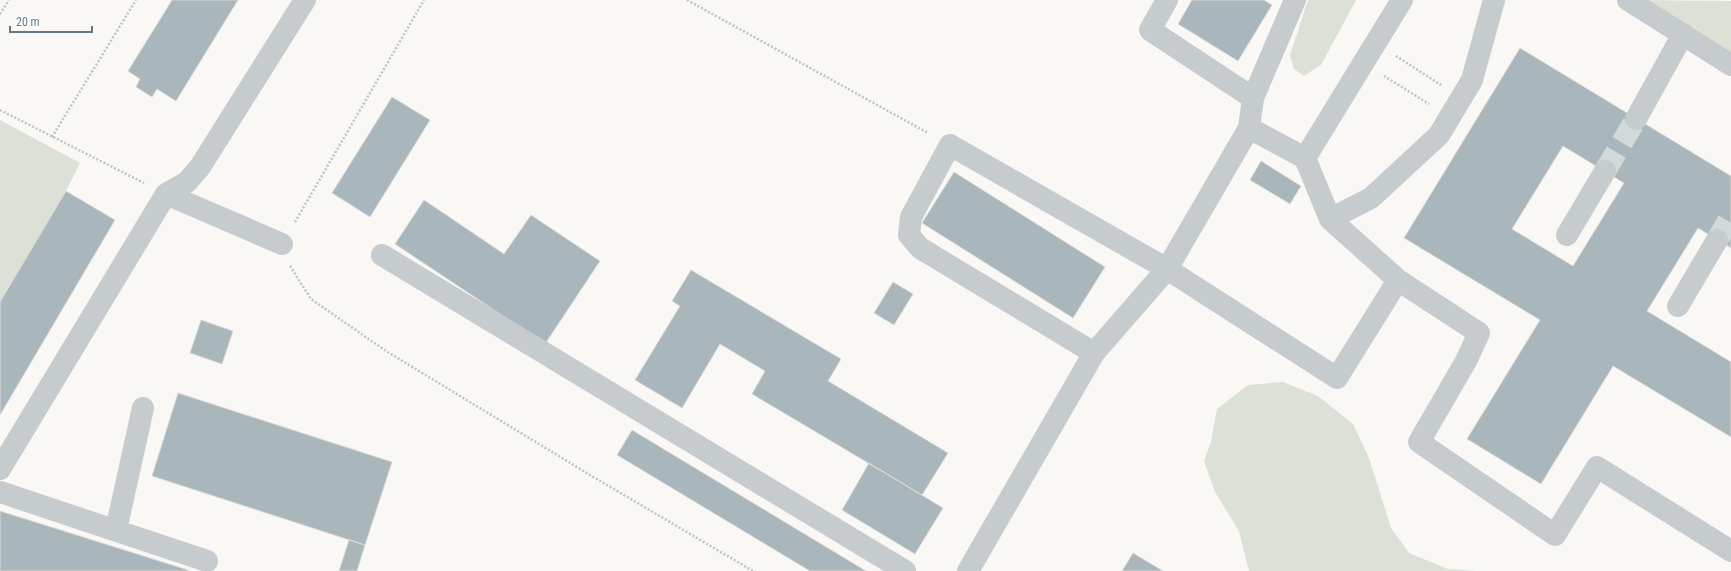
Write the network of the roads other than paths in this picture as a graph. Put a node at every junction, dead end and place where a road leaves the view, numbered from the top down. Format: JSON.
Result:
{"nodes":[{"id":1,"x":305,"y":0,"type":"edge"},
{"id":2,"x":1166,"y":0,"type":"edge"},
{"id":3,"x":1295,"y":0,"type":"edge"},
{"id":4,"x":1402,"y":0,"type":"edge"},
{"id":5,"x":1494,"y":0,"type":"edge"},
{"id":6,"x":1628,"y":0,"type":"edge"},
{"id":7,"x":1683,"y":34,"type":"junction"},
{"id":8,"x":1731,"y":65,"type":"edge"},
{"id":9,"x":1253,"y":98,"type":"junction"},
{"id":10,"x":1636,"y":118,"type":"tunnel mouth"},
{"id":11,"x":1249,"y":128,"type":"junction"},
{"id":12,"x":1305,"y":158,"type":"junction"},
{"id":13,"x":1605,"y":171,"type":"tunnel mouth"},
{"id":14,"x":166,"y":194,"type":"junction"},
{"id":15,"x":1330,"y":219,"type":"junction"},
{"id":16,"x":1567,"y":235,"type":"dead end"},
{"id":17,"x":1717,"y":240,"type":"tunnel mouth"},
{"id":18,"x":282,"y":244,"type":"road end"},
{"id":19,"x":382,"y":255,"type":"dead end"},
{"id":20,"x":1167,"y":269,"type":"junction"},
{"id":21,"x":1398,"y":280,"type":"junction"},
{"id":22,"x":1678,"y":306,"type":"dead end"},
{"id":23,"x":1094,"y":353,"type":"junction"},
{"id":24,"x":143,"y":408,"type":"dead end"},
{"id":25,"x":0,"y":469,"type":"edge"},
{"id":26,"x":0,"y":492,"type":"edge"},
{"id":27,"x":116,"y":530,"type":"junction"},
{"id":28,"x":1731,"y":551,"type":"edge"},
{"id":29,"x":207,"y":561,"type":"dead end"},
{"id":30,"x":904,"y":571,"type":"edge"},
{"id":31,"x":968,"y":571,"type":"edge"}],
"edges":[{"from":1,"to":14,"type":"lane"},
{"from":2,"to":9,"type":"lane"},
{"from":3,"to":9,"type":"lane"},
{"from":4,"to":12,"type":"lane"},
{"from":5,"to":15,"type":"lane"},
{"from":6,"to":7,"type":"lane"},
{"from":7,"to":8,"type":"lane"},
{"from":7,"to":10,"type":"lane"},
{"from":9,"to":11,"type":"lane"},
{"from":11,"to":12,"type":"lane"},
{"from":11,"to":20,"type":"lane"},
{"from":12,"to":15,"type":"lane"},
{"from":13,"to":16,"type":"lane"},
{"from":14,"to":18,"type":"lane"},
{"from":14,"to":25,"type":"lane"},
{"from":15,"to":21,"type":"lane"},
{"from":17,"to":22,"type":"lane"},
{"from":19,"to":30,"type":"lane"},
{"from":20,"to":21,"type":"lane"},
{"from":20,"to":23,"type":"lane"},
{"from":20,"to":23,"type":"lane"},
{"from":21,"to":28,"type":"lane"},
{"from":23,"to":31,"type":"lane"},
{"from":24,"to":27,"type":"lane"},
{"from":26,"to":27,"type":"lane"},
{"from":27,"to":29,"type":"lane"}]}
